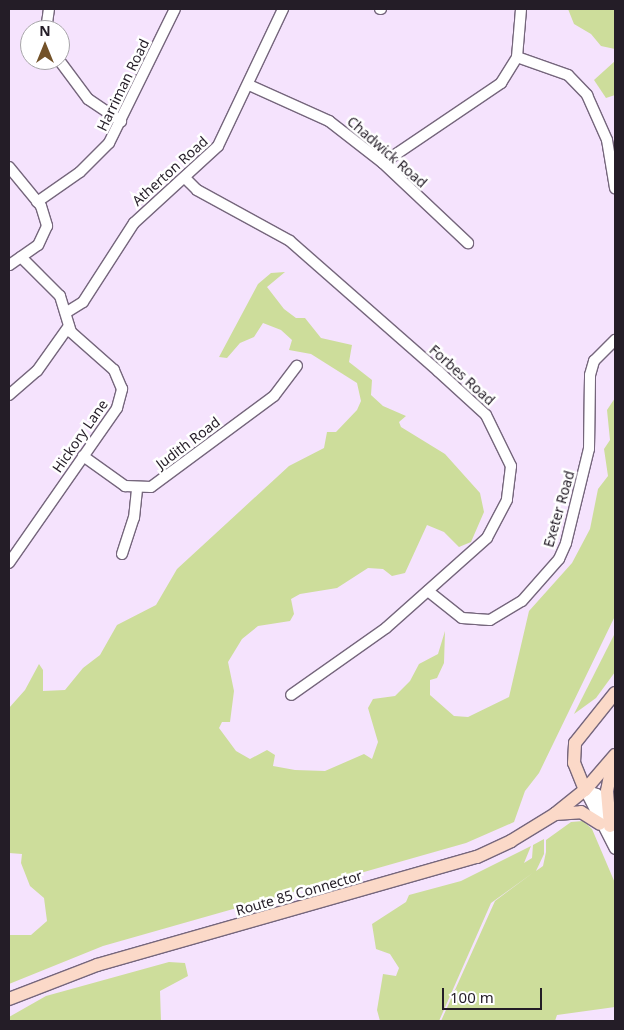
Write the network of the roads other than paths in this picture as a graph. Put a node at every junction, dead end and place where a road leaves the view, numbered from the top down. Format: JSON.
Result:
{"nodes":[{"id":1,"x":175,"y":9,"type":"edge"},
{"id":2,"x":283,"y":9,"type":"edge"},
{"id":3,"x":521,"y":9,"type":"edge"},
{"id":4,"x":517,"y":57,"type":"junction"},
{"id":5,"x":66,"y":70,"type":"edge"},
{"id":6,"x":249,"y":85,"type":"junction"},
{"id":7,"x":121,"y":121,"type":"junction"},
{"id":8,"x":384,"y":164,"type":"junction"},
{"id":9,"x":9,"y":167,"type":"edge"},
{"id":10,"x":185,"y":178,"type":"junction"},
{"id":11,"x":615,"y":188,"type":"edge"},
{"id":12,"x":37,"y":202,"type":"junction"},
{"id":13,"x":468,"y":243,"type":"dead end"},
{"id":14,"x":21,"y":257,"type":"junction"},
{"id":15,"x":9,"y":265,"type":"edge"},
{"id":16,"x":67,"y":312,"type":"junction"},
{"id":17,"x":68,"y":326,"type":"junction"},
{"id":18,"x":615,"y":340,"type":"edge"},
{"id":19,"x":297,"y":366,"type":"dead end"},
{"id":20,"x":9,"y":395,"type":"edge"},
{"id":21,"x":83,"y":456,"type":"junction"},
{"id":22,"x":137,"y":489,"type":"junction"},
{"id":23,"x":122,"y":554,"type":"dead end"},
{"id":24,"x":9,"y":563,"type":"edge"},
{"id":25,"x":428,"y":591,"type":"junction"},
{"id":26,"x":615,"y":693,"type":"edge"},
{"id":27,"x":291,"y":695,"type":"dead end"},
{"id":28,"x":615,"y":756,"type":"edge"},
{"id":29,"x":585,"y":790,"type":"junction"},
{"id":30,"x":556,"y":814,"type":"junction"},
{"id":31,"x":607,"y":829,"type":"junction"},
{"id":32,"x":615,"y":849,"type":"edge"},
{"id":33,"x":9,"y":999,"type":"edge"}],
"edges":[{"from":1,"to":7,"type":"street","name":"Harriman Road"},
{"from":2,"to":6,"type":"street","name":"Atherton Road"},
{"from":3,"to":4,"type":"street"},
{"from":4,"to":8,"type":"street"},
{"from":4,"to":11,"type":"street"},
{"from":5,"to":7,"type":"street"},
{"from":6,"to":8,"type":"street","name":"Chadwick Road"},
{"from":6,"to":10,"type":"street","name":"Atherton Road"},
{"from":7,"to":12,"type":"street","name":"Harriman Road"},
{"from":8,"to":13,"type":"street","name":"Chadwick Road"},
{"from":9,"to":12,"type":"street"},
{"from":10,"to":16,"type":"street","name":"Atherton Road"},
{"from":10,"to":25,"type":"street","name":"Forbes Road"},
{"from":12,"to":14,"type":"street"},
{"from":14,"to":15,"type":"street"},
{"from":14,"to":16,"type":"street"},
{"from":16,"to":17,"type":"street"},
{"from":17,"to":20,"type":"street"},
{"from":17,"to":21,"type":"street","name":"Hickory Lane"},
{"from":18,"to":25,"type":"street","name":"Exeter Road"},
{"from":19,"to":22,"type":"street","name":"Judith Road"},
{"from":21,"to":22,"type":"street"},
{"from":21,"to":24,"type":"street","name":"Hickory Lane"},
{"from":22,"to":23,"type":"street"},
{"from":25,"to":27,"type":"street","name":"Forbes Road"},
{"from":26,"to":29,"type":"main road"},
{"from":28,"to":29,"type":"main road","name":"Route 85 Connector"},
{"from":28,"to":31,"type":"main road"},
{"from":29,"to":30,"type":"main road","name":"Route 85 Connector"},
{"from":29,"to":31,"type":"street"},
{"from":30,"to":31,"type":"main road"},
{"from":30,"to":33,"type":"main road","name":"Route 85 Connector"},
{"from":31,"to":32,"type":"street"}]}
